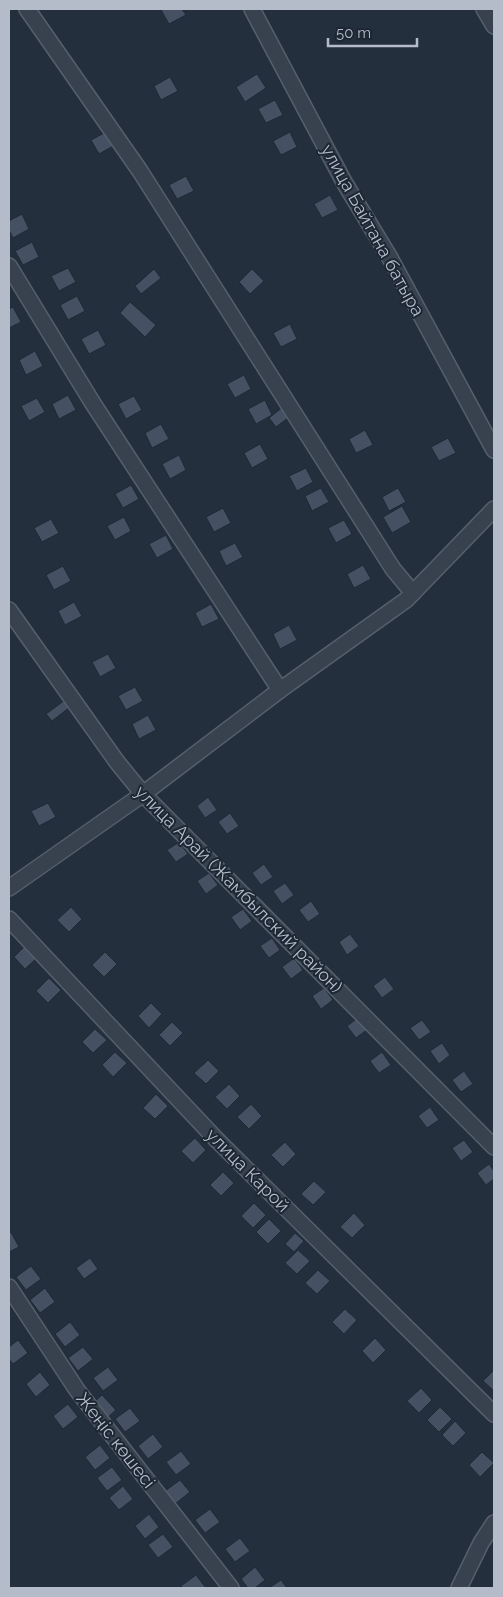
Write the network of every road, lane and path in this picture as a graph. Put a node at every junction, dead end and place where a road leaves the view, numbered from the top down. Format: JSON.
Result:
{"nodes":[{"id":1,"x":27,"y":9,"type":"edge"},
{"id":2,"x":252,"y":9,"type":"edge"},
{"id":3,"x":484,"y":9,"type":"edge"},
{"id":4,"x":494,"y":26,"type":"edge"},
{"id":5,"x":9,"y":266,"type":"edge"},
{"id":6,"x":494,"y":450,"type":"edge"},
{"id":7,"x":494,"y":509,"type":"edge"},
{"id":8,"x":413,"y":593,"type":"junction"},
{"id":9,"x":9,"y":610,"type":"edge"},
{"id":10,"x":280,"y":690,"type":"junction"},
{"id":11,"x":143,"y":794,"type":"junction"},
{"id":12,"x":9,"y":888,"type":"edge"},
{"id":13,"x":9,"y":920,"type":"edge"},
{"id":14,"x":494,"y":1147,"type":"edge"},
{"id":15,"x":9,"y":1287,"type":"edge"},
{"id":16,"x":494,"y":1414,"type":"edge"},
{"id":17,"x":494,"y":1523,"type":"edge"},
{"id":18,"x":231,"y":1588,"type":"edge"},
{"id":19,"x":459,"y":1588,"type":"edge"}],
"edges":[{"from":1,"to":8,"type":"street"},
{"from":2,"to":6,"type":"street","name":"улица Байтана батыра"},
{"from":3,"to":4,"type":"street"},
{"from":5,"to":10,"type":"street"},
{"from":7,"to":8,"type":"street"},
{"from":8,"to":10,"type":"street"},
{"from":9,"to":11,"type":"street","name":"улица Арай (Жамбылский район)"},
{"from":10,"to":11,"type":"street"},
{"from":11,"to":12,"type":"street"},
{"from":11,"to":14,"type":"street","name":"улица Арай (Жамбылский район)"},
{"from":13,"to":16,"type":"street","name":"улица Карой"},
{"from":15,"to":18,"type":"street","name":"Жеңіс көшесі"},
{"from":17,"to":19,"type":"street"}]}
